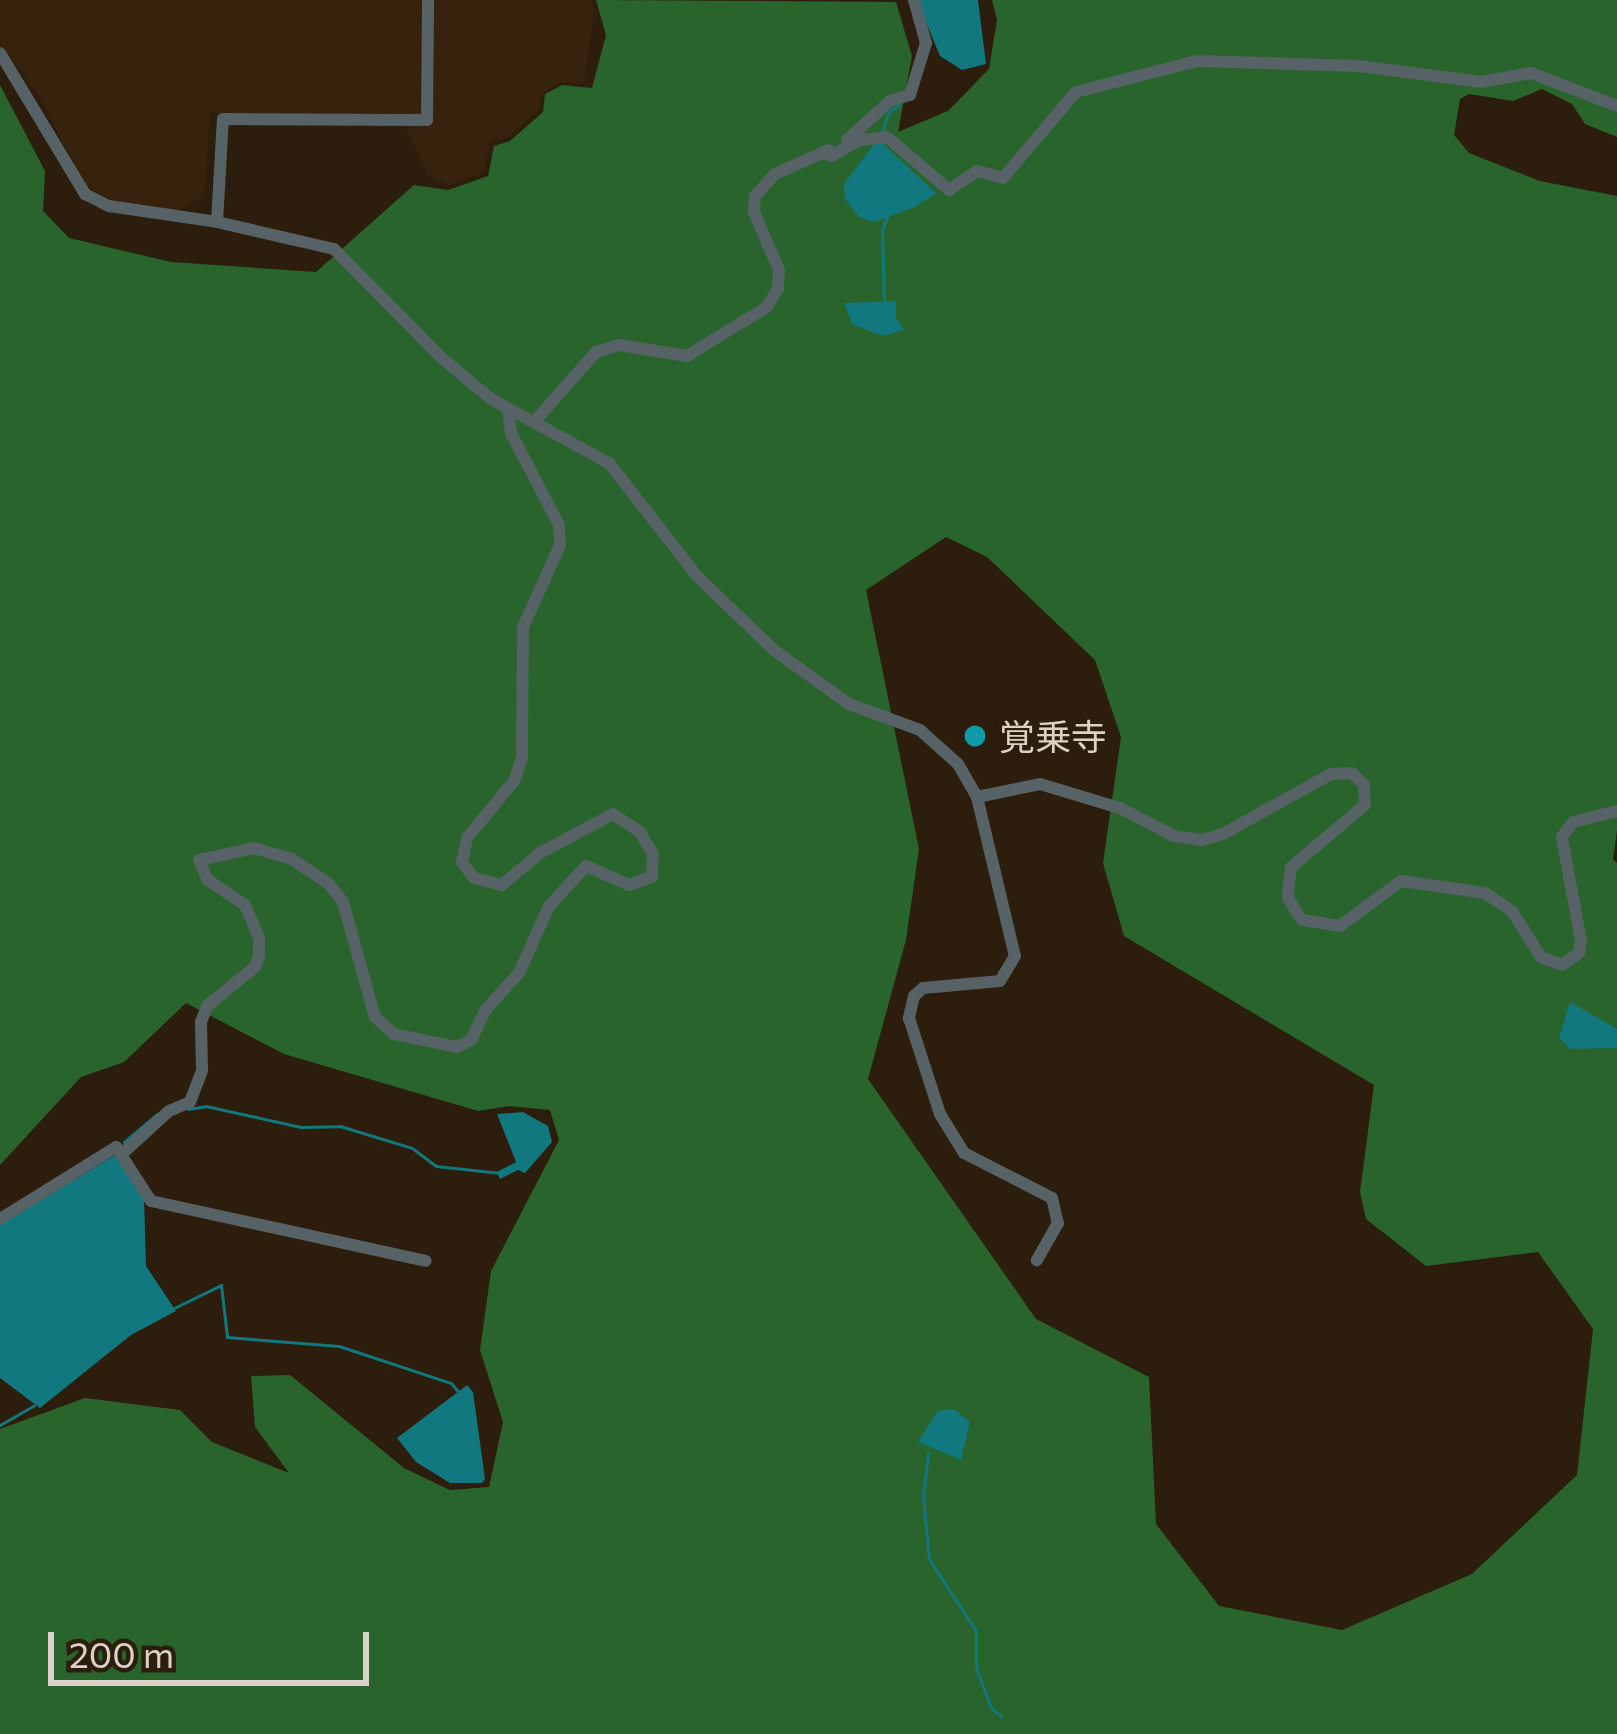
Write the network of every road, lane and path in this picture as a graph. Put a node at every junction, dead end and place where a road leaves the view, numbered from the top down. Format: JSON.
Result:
{"nodes":[{"id":1,"x":428,"y":0,"type":"edge"},
{"id":2,"x":914,"y":0,"type":"edge"},
{"id":3,"x":0,"y":53,"type":"edge"},
{"id":4,"x":1617,"y":106,"type":"edge"},
{"id":5,"x":825,"y":152,"type":"junction"},
{"id":6,"x":218,"y":222,"type":"junction"},
{"id":7,"x":508,"y":409,"type":"junction"},
{"id":8,"x":536,"y":422,"type":"junction"},
{"id":9,"x":977,"y":796,"type":"junction"},
{"id":10,"x":1617,"y":812,"type":"edge"},
{"id":11,"x":123,"y":1153,"type":"junction"},
{"id":12,"x":0,"y":1219,"type":"edge"},
{"id":13,"x":1037,"y":1260,"type":"dead end"},
{"id":14,"x":426,"y":1261,"type":"dead end"}],
"edges":[{"from":1,"to":6,"type":"street"},
{"from":2,"to":5,"type":"street"},
{"from":3,"to":6,"type":"street"},
{"from":4,"to":5,"type":"street"},
{"from":5,"to":8,"type":"street"},
{"from":6,"to":7,"type":"street"},
{"from":7,"to":8,"type":"street"},
{"from":7,"to":11,"type":"street"},
{"from":8,"to":9,"type":"street"},
{"from":9,"to":10,"type":"street"},
{"from":9,"to":13,"type":"street"},
{"from":11,"to":12,"type":"street"},
{"from":11,"to":14,"type":"street"}]}
